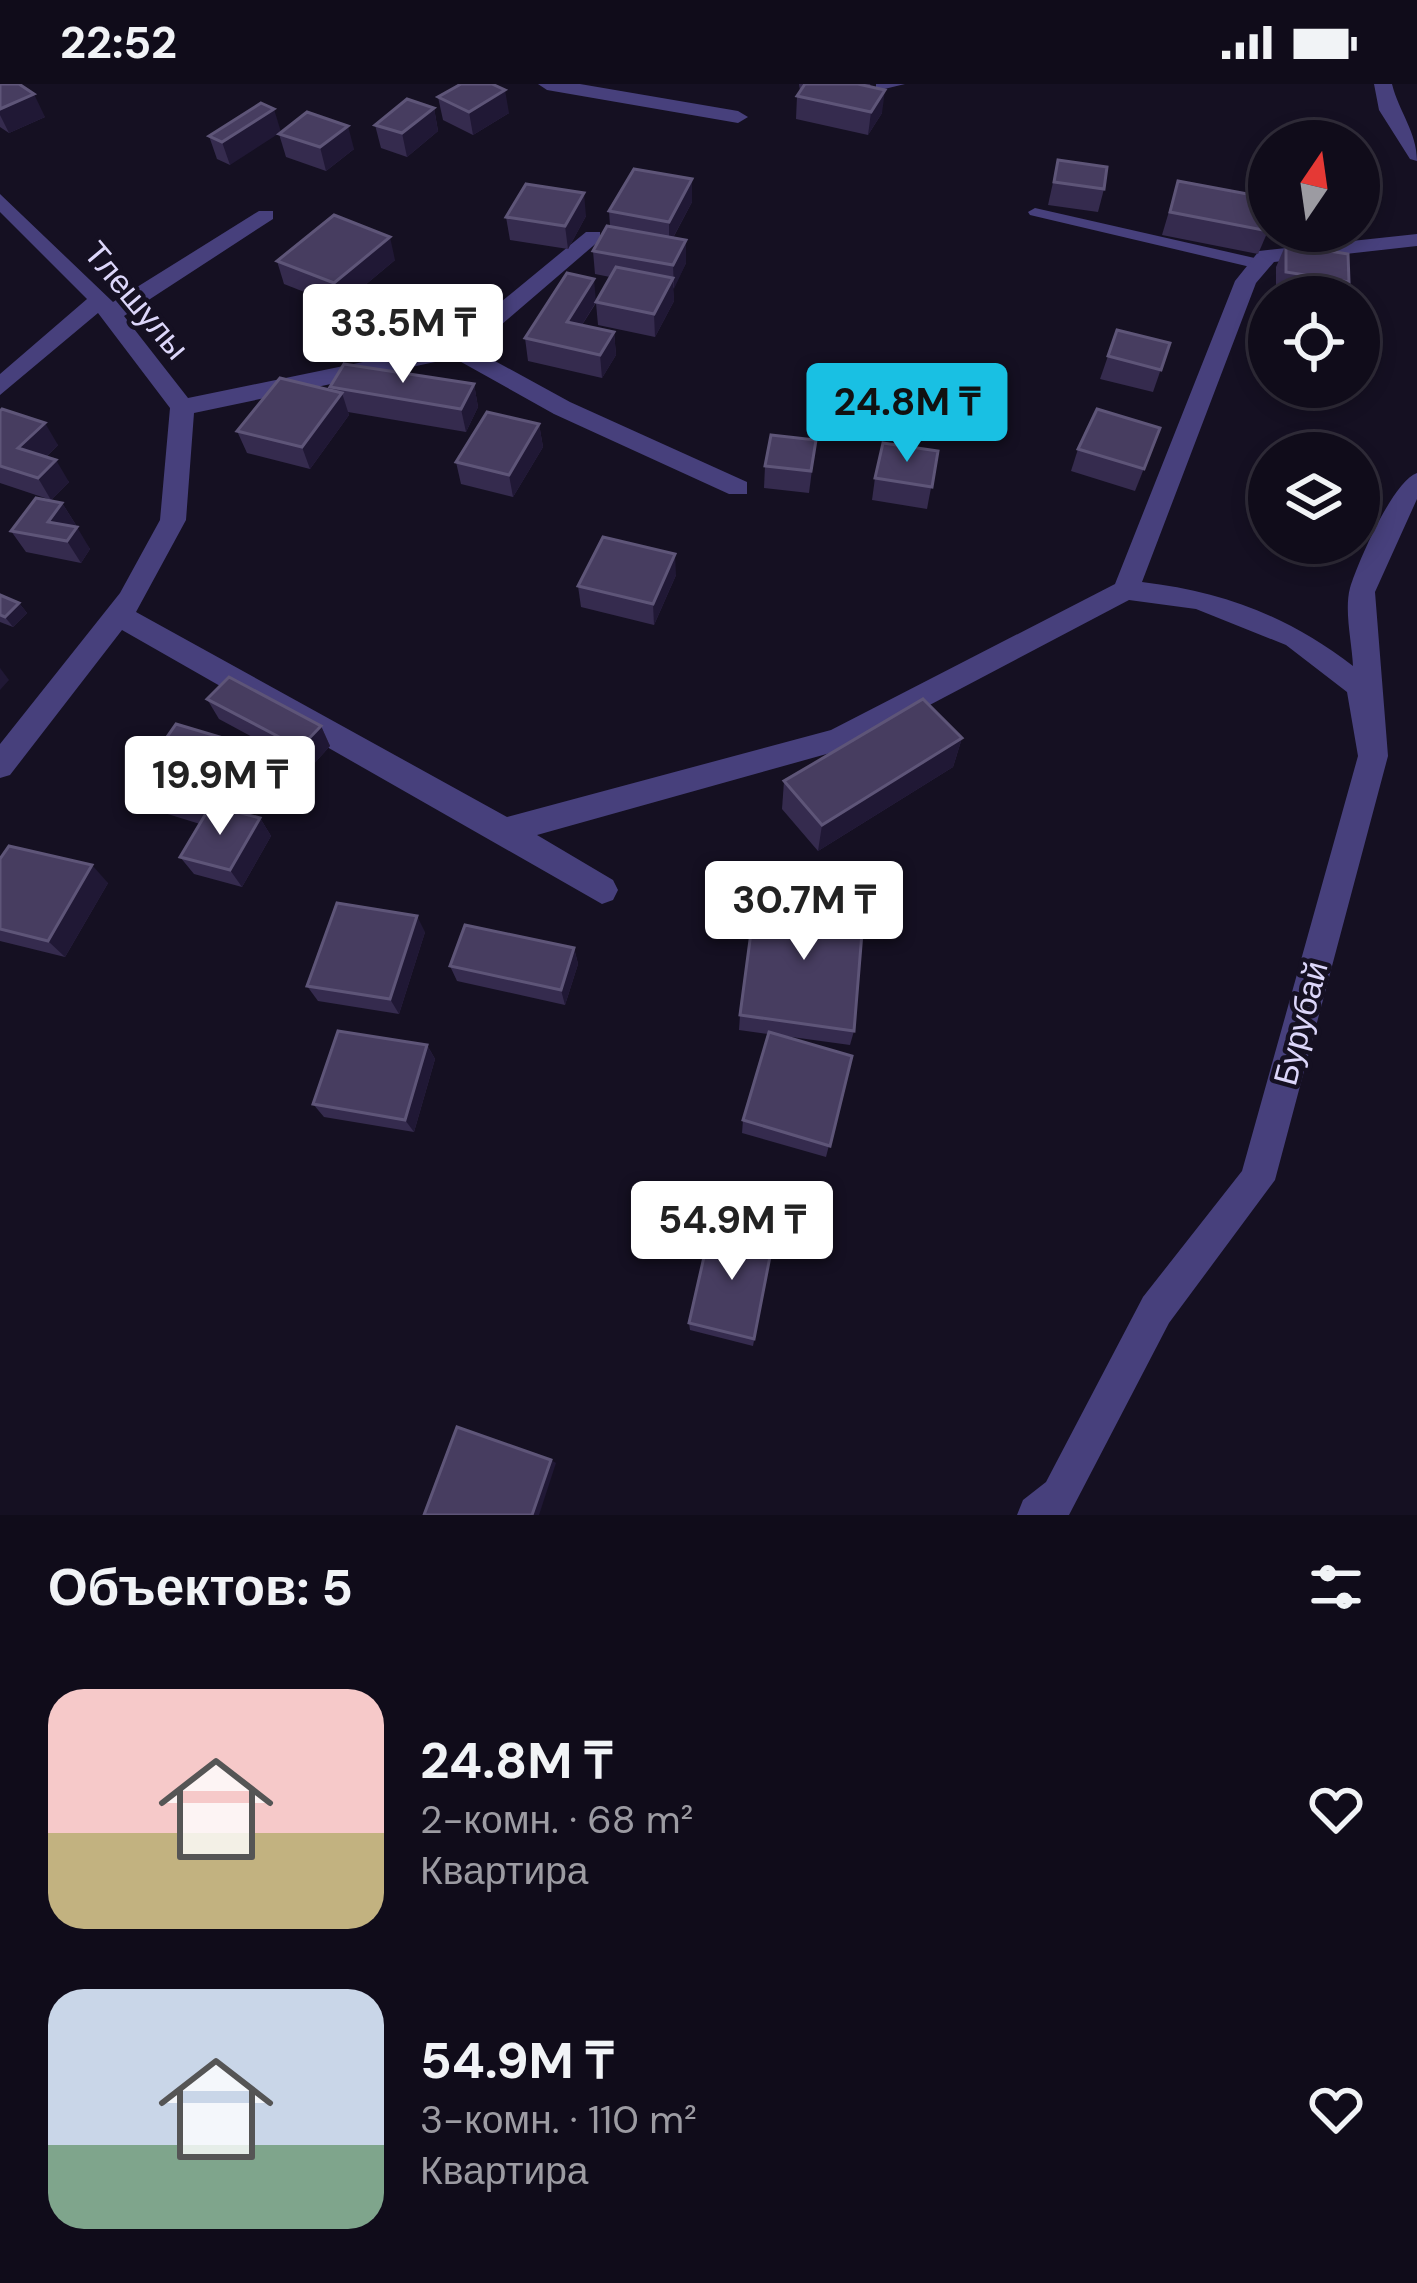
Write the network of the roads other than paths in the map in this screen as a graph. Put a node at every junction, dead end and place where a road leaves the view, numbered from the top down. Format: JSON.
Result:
{"nodes":[{"id":1,"x":547,"y":84,"type":"edge"},
{"id":2,"x":626,"y":84,"type":"edge"},
{"id":3,"x":1383,"y":84,"type":"edge"},
{"id":4,"x":579,"y":92,"type":"junction"},
{"id":5,"x":738,"y":117,"type":"dead end"},
{"id":6,"x":1417,"y":155,"type":"edge"},
{"id":7,"x":3,"y":208,"type":"edge"},
{"id":8,"x":1035,"y":212,"type":"dead end"},
{"id":9,"x":266,"y":215,"type":"dead end"},
{"id":10,"x":593,"y":236,"type":"dead end"},
{"id":11,"x":1417,"y":241,"type":"edge"},
{"id":12,"x":1259,"y":264,"type":"junction"},
{"id":13,"x":105,"y":307,"type":"junction"},
{"id":14,"x":457,"y":350,"type":"junction"},
{"id":15,"x":0,"y":387,"type":"edge"},
{"id":16,"x":182,"y":407,"type":"junction"},
{"id":17,"x":1417,"y":482,"type":"edge"},
{"id":18,"x":738,"y":488,"type":"dead end"},
{"id":19,"x":1126,"y":590,"type":"junction"},
{"id":20,"x":117,"y":614,"type":"junction"},
{"id":21,"x":1373,"y":756,"type":"junction"},
{"id":22,"x":0,"y":766,"type":"edge"},
{"id":23,"x":504,"y":831,"type":"junction"},
{"id":24,"x":602,"y":890,"type":"dead end"},
{"id":25,"x":1038,"y":1515,"type":"edge"}],
"edges":[{"from":1,"to":4,"type":"street"},
{"from":2,"to":4,"type":"street"},
{"from":3,"to":6,"type":"street"},
{"from":4,"to":5,"type":"street"},
{"from":7,"to":13,"type":"street","name":"Тлешулы"},
{"from":8,"to":12,"type":"lane"},
{"from":9,"to":13,"type":"street"},
{"from":10,"to":14,"type":"street"},
{"from":11,"to":12,"type":"street"},
{"from":12,"to":19,"type":"street"},
{"from":13,"to":15,"type":"street"},
{"from":13,"to":16,"type":"street","name":"Тлешулы"},
{"from":14,"to":16,"type":"street"},
{"from":14,"to":18,"type":"street"},
{"from":16,"to":20,"type":"street","name":"Тлешулы"},
{"from":17,"to":21,"type":"street","name":"Бурубай"},
{"from":19,"to":21,"type":"street"},
{"from":19,"to":23,"type":"street"},
{"from":20,"to":22,"type":"street","name":"Тлешулы"},
{"from":20,"to":23,"type":"street"},
{"from":21,"to":25,"type":"street","name":"Бурубай"},
{"from":23,"to":24,"type":"street"}]}
